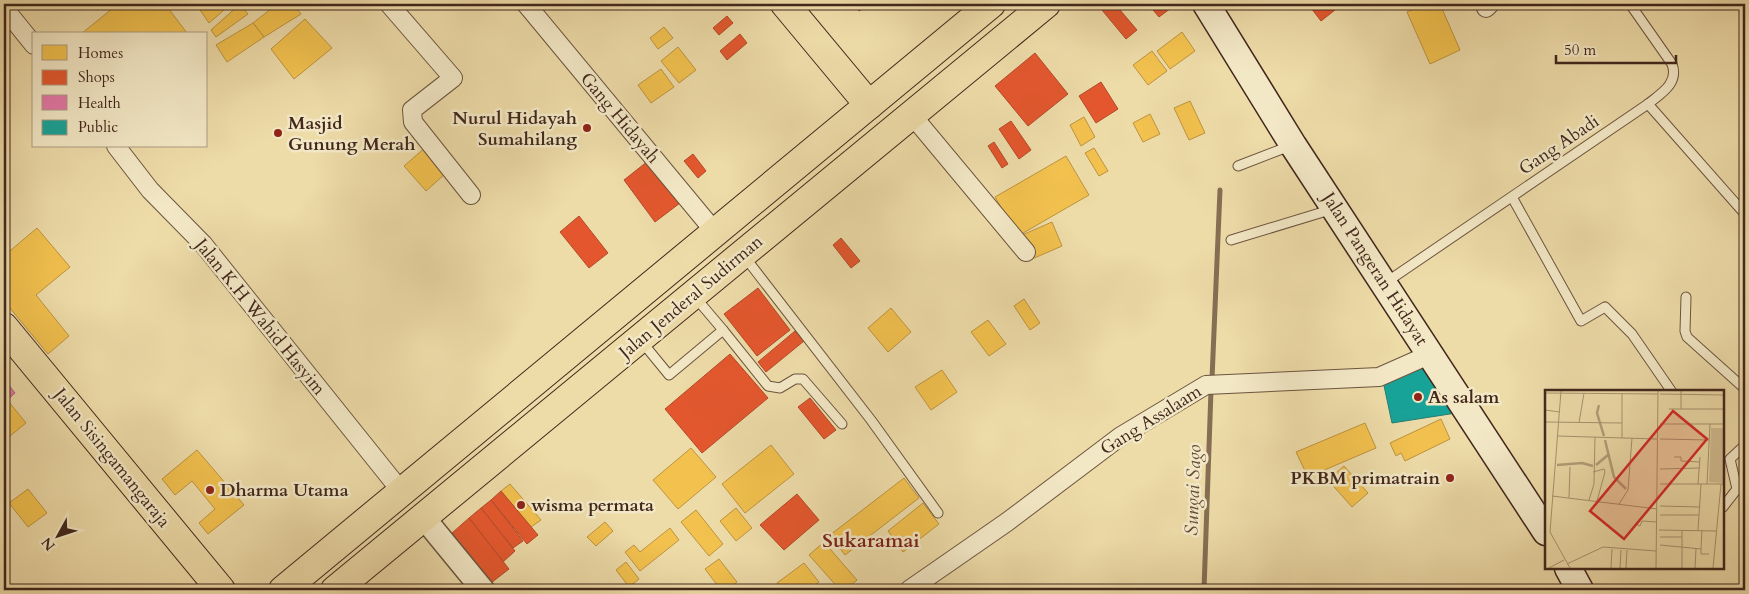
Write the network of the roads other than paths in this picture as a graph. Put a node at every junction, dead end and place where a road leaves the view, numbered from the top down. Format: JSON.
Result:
{"nodes":[{"id":1,"x":389,"y":4,"type":"edge"},
{"id":2,"x":526,"y":4,"type":"edge"},
{"id":3,"x":785,"y":4,"type":"edge"},
{"id":4,"x":1046,"y":4,"type":"edge"},
{"id":5,"x":1206,"y":4,"type":"edge"},
{"id":6,"x":1630,"y":4,"type":"edge"},
{"id":7,"x":4,"y":8,"type":"edge"},
{"id":8,"x":980,"y":10,"type":"edge"},
{"id":9,"x":32,"y":43,"type":"edge"},
{"id":10,"x":1648,"y":104,"type":"junction"},
{"id":11,"x":869,"y":105,"type":"junction"},
{"id":12,"x":911,"y":114,"type":"junction"},
{"id":13,"x":1293,"y":145,"type":"junction"},
{"id":14,"x":118,"y":148,"type":"edge"},
{"id":15,"x":1238,"y":166,"type":"dead end"},
{"id":16,"x":471,"y":195,"type":"dead end"},
{"id":17,"x":1512,"y":197,"type":"junction"},
{"id":18,"x":1335,"y":208,"type":"junction"},
{"id":19,"x":1745,"y":214,"type":"edge"},
{"id":20,"x":715,"y":232,"type":"junction"},
{"id":21,"x":1231,"y":240,"type":"dead end"},
{"id":22,"x":1026,"y":252,"type":"dead end"},
{"id":23,"x":743,"y":254,"type":"junction"},
{"id":24,"x":1385,"y":283,"type":"junction"},
{"id":25,"x":694,"y":294,"type":"junction"},
{"id":26,"x":1686,"y":296,"type":"dead end"},
{"id":27,"x":4,"y":326,"type":"edge"},
{"id":28,"x":723,"y":330,"type":"junction"},
{"id":29,"x":640,"y":340,"type":"junction"},
{"id":30,"x":1431,"y":354,"type":"junction"},
{"id":31,"x":1745,"y":389,"type":"edge"},
{"id":32,"x":1671,"y":390,"type":"edge"},
{"id":33,"x":842,"y":424,"type":"dead end"},
{"id":34,"x":1745,"y":445,"type":"edge"},
{"id":35,"x":1726,"y":456,"type":"edge"},
{"id":36,"x":401,"y":491,"type":"junction"},
{"id":37,"x":1724,"y":506,"type":"edge"},
{"id":38,"x":938,"y":513,"type":"dead end"},
{"id":39,"x":424,"y":518,"type":"junction"},
{"id":40,"x":1545,"y":530,"type":"edge"},
{"id":41,"x":221,"y":590,"type":"edge"},
{"id":42,"x":283,"y":590,"type":"edge"},
{"id":43,"x":335,"y":590,"type":"edge"},
{"id":44,"x":483,"y":590,"type":"edge"},
{"id":45,"x":909,"y":590,"type":"edge"}],
"edges":[{"from":1,"to":16,"type":"street"},
{"from":2,"to":20,"type":"street","name":"Gang Hidayah"},
{"from":3,"to":11,"type":"main road"},
{"from":4,"to":12,"type":"main road","name":"Jalan Jenderal Sudirman"},
{"from":5,"to":13,"type":"main road","name":"Jalan Pangeran Hidayat"},
{"from":6,"to":10,"type":"lane","name":"Gang Abadi"},
{"from":7,"to":9,"type":"street"},
{"from":8,"to":11,"type":"main road","name":"Jalan Jenderal Sudirman"},
{"from":10,"to":17,"type":"lane","name":"Gang Abadi"},
{"from":10,"to":19,"type":"lane"},
{"from":11,"to":20,"type":"main road","name":"Jalan Jenderal Sudirman"},
{"from":12,"to":22,"type":"street"},
{"from":12,"to":23,"type":"main road","name":"Jalan Jenderal Sudirman"},
{"from":13,"to":15,"type":"lane"},
{"from":13,"to":18,"type":"main road","name":"Jalan Pangeran Hidayat"},
{"from":14,"to":36,"type":"street","name":"Jalan K.H Wahid Hasyim"},
{"from":17,"to":24,"type":"lane","name":"Gang Abadi"},
{"from":17,"to":32,"type":"lane"},
{"from":18,"to":21,"type":"lane"},
{"from":18,"to":24,"type":"main road","name":"Jalan Pangeran Hidayat"},
{"from":20,"to":36,"type":"main road","name":"Jalan Jenderal Sudirman"},
{"from":23,"to":25,"type":"main road","name":"Jalan Jenderal Sudirman"},
{"from":23,"to":38,"type":"lane"},
{"from":24,"to":30,"type":"main road","name":"Jalan Pangeran Hidayat"},
{"from":25,"to":28,"type":"lane"},
{"from":25,"to":29,"type":"main road","name":"Jalan Jenderal Sudirman"},
{"from":26,"to":31,"type":"lane"},
{"from":27,"to":41,"type":"main road","name":"Jalan Sisingamangaraja"},
{"from":28,"to":29,"type":"lane"},
{"from":28,"to":33,"type":"lane"},
{"from":29,"to":39,"type":"main road","name":"Jalan Jenderal Sudirman"},
{"from":30,"to":40,"type":"main road","name":"Jalan Pangeran Hidayat"},
{"from":30,"to":45,"type":"street","name":"Gang Assalaam"},
{"from":34,"to":35,"type":"lane"},
{"from":35,"to":37,"type":"lane"},
{"from":36,"to":42,"type":"main road","name":"Jalan Jenderal Sudirman"},
{"from":39,"to":43,"type":"main road","name":"Jalan Jenderal Sudirman"},
{"from":39,"to":44,"type":"street"}]}
